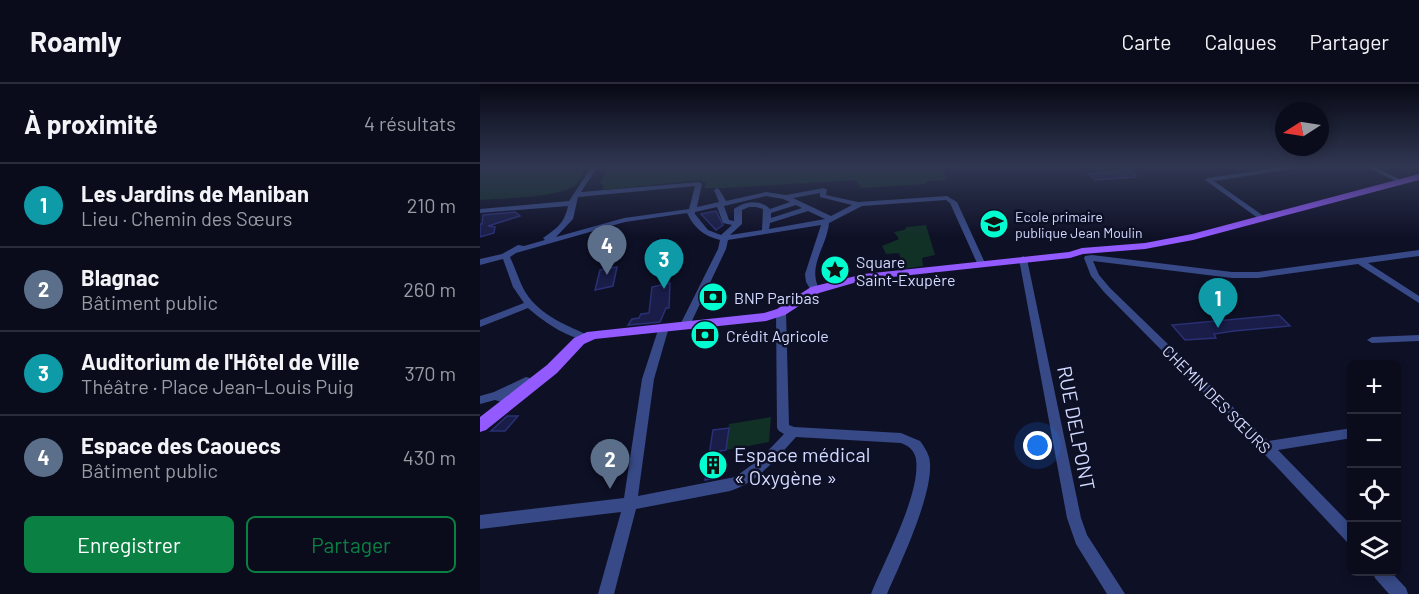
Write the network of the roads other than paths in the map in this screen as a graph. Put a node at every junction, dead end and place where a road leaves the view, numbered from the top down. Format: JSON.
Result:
{"nodes":[{"id":1,"x":579,"y":190,"type":"edge"},
{"id":2,"x":653,"y":190,"type":"edge"},
{"id":3,"x":697,"y":190,"type":"edge"},
{"id":4,"x":717,"y":190,"type":"dead end"},
{"id":5,"x":780,"y":190,"type":"edge"},
{"id":6,"x":1222,"y":190,"type":"edge"},
{"id":7,"x":1372,"y":190,"type":"edge"},
{"id":8,"x":657,"y":192,"type":"dead end"},
{"id":9,"x":825,"y":193,"type":"junction"},
{"id":10,"x":772,"y":194,"type":"junction"},
{"id":11,"x":751,"y":197,"type":"junction"},
{"id":12,"x":785,"y":197,"type":"junction"},
{"id":13,"x":573,"y":200,"type":"junction"},
{"id":14,"x":840,"y":200,"type":"junction"},
{"id":15,"x":798,"y":202,"type":"junction"},
{"id":16,"x":722,"y":204,"type":"junction"},
{"id":17,"x":856,"y":204,"type":"junction"},
{"id":18,"x":810,"y":208,"type":"junction"},
{"id":19,"x":692,"y":210,"type":"junction"},
{"id":20,"x":480,"y":211,"type":"edge"},
{"id":21,"x":767,"y":216,"type":"junction"},
{"id":22,"x":1262,"y":219,"type":"junction"},
{"id":23,"x":828,"y":220,"type":"junction"},
{"id":24,"x":738,"y":225,"type":"junction"},
{"id":25,"x":766,"y":232,"type":"junction"},
{"id":26,"x":726,"y":238,"type":"junction"},
{"id":27,"x":516,"y":251,"type":"junction"},
{"id":28,"x":1419,"y":253,"type":"edge"},
{"id":29,"x":1091,"y":255,"type":"junction"},
{"id":30,"x":505,"y":256,"type":"junction"},
{"id":31,"x":1023,"y":259,"type":"junction"},
{"id":32,"x":480,"y":262,"type":"edge"},
{"id":33,"x":1361,"y":262,"type":"junction"},
{"id":34,"x":981,"y":263,"type":"junction"},
{"id":35,"x":815,"y":290,"type":"junction"},
{"id":36,"x":1419,"y":300,"type":"edge"},
{"id":37,"x":530,"y":304,"type":"junction"},
{"id":38,"x":781,"y":312,"type":"junction"},
{"id":39,"x":686,"y":323,"type":"junction"},
{"id":40,"x":480,"y":324,"type":"edge"},
{"id":41,"x":664,"y":327,"type":"junction"},
{"id":42,"x":584,"y":337,"type":"junction"},
{"id":43,"x":1419,"y":338,"type":"edge"},
{"id":44,"x":1372,"y":340,"type":"dead end"},
{"id":45,"x":526,"y":381,"type":"dead end"},
{"id":46,"x":495,"y":396,"type":"junction"},
{"id":47,"x":480,"y":399,"type":"edge"},
{"id":48,"x":512,"y":401,"type":"junction"},
{"id":49,"x":480,"y":426,"type":"edge"},
{"id":50,"x":793,"y":432,"type":"junction"},
{"id":51,"x":1347,"y":434,"type":"edge"},
{"id":52,"x":1265,"y":447,"type":"junction"},
{"id":53,"x":630,"y":504,"type":"junction"},
{"id":54,"x":480,"y":522,"type":"edge"},
{"id":55,"x":1347,"y":532,"type":"edge"},
{"id":56,"x":1384,"y":576,"type":"edge"},
{"id":57,"x":606,"y":594,"type":"edge"},
{"id":58,"x":879,"y":594,"type":"edge"},
{"id":59,"x":1117,"y":594,"type":"edge"},
{"id":60,"x":1400,"y":594,"type":"edge"}],
"edges":[{"from":1,"to":13,"type":"street"},
{"from":2,"to":13,"type":"street"},
{"from":3,"to":19,"type":"street"},
{"from":4,"to":16,"type":"street"},
{"from":5,"to":10,"type":"street"},
{"from":6,"to":22,"type":"street"},
{"from":7,"to":22,"type":"main road"},
{"from":8,"to":13,"type":"street"},
{"from":9,"to":12,"type":"street"},
{"from":9,"to":14,"type":"street"},
{"from":9,"to":18,"type":"street"},
{"from":10,"to":11,"type":"street"},
{"from":10,"to":12,"type":"street"},
{"from":11,"to":16,"type":"street"},
{"from":11,"to":21,"type":"street"},
{"from":11,"to":24,"type":"street"},
{"from":12,"to":15,"type":"street"},
{"from":13,"to":20,"type":"street"},
{"from":13,"to":27,"type":"street"},
{"from":14,"to":17,"type":"street"},
{"from":14,"to":18,"type":"street"},
{"from":15,"to":18,"type":"street"},
{"from":15,"to":21,"type":"street"},
{"from":16,"to":19,"type":"street"},
{"from":16,"to":24,"type":"street"},
{"from":17,"to":23,"type":"street"},
{"from":17,"to":34,"type":"street"},
{"from":18,"to":21,"type":"street"},
{"from":18,"to":23,"type":"street"},
{"from":19,"to":26,"type":"street"},
{"from":19,"to":27,"type":"street"},
{"from":21,"to":25,"type":"street"},
{"from":22,"to":29,"type":"main road"},
{"from":23,"to":25,"type":"street"},
{"from":23,"to":35,"type":"street"},
{"from":24,"to":26,"type":"street"},
{"from":25,"to":26,"type":"street"},
{"from":26,"to":39,"type":"street"},
{"from":27,"to":30,"type":"street"},
{"from":28,"to":33,"type":"street"},
{"from":29,"to":31,"type":"main road"},
{"from":29,"to":33,"type":"street"},
{"from":29,"to":52,"type":"street","name":"CHEMIN DES SŒURS"},
{"from":30,"to":32,"type":"street"},
{"from":30,"to":37,"type":"street"},
{"from":31,"to":34,"type":"main road"},
{"from":31,"to":59,"type":"street","name":"RUE DELPONT"},
{"from":33,"to":36,"type":"street"},
{"from":34,"to":35,"type":"main road"},
{"from":35,"to":38,"type":"main road"},
{"from":37,"to":40,"type":"street"},
{"from":37,"to":42,"type":"street"},
{"from":38,"to":39,"type":"main road"},
{"from":38,"to":50,"type":"street"},
{"from":39,"to":41,"type":"main road"},
{"from":41,"to":42,"type":"main road"},
{"from":41,"to":53,"type":"street"},
{"from":42,"to":48,"type":"main road"},
{"from":43,"to":44,"type":"street"},
{"from":45,"to":46,"type":"street"},
{"from":46,"to":47,"type":"street"},
{"from":46,"to":48,"type":"street"},
{"from":48,"to":49,"type":"main road"},
{"from":50,"to":53,"type":"street"},
{"from":50,"to":58,"type":"street"},
{"from":51,"to":52,"type":"street"},
{"from":52,"to":55,"type":"street","name":"CHEMIN DES SŒURS"},
{"from":53,"to":54,"type":"street"},
{"from":53,"to":57,"type":"street"},
{"from":56,"to":60,"type":"street"}]}
